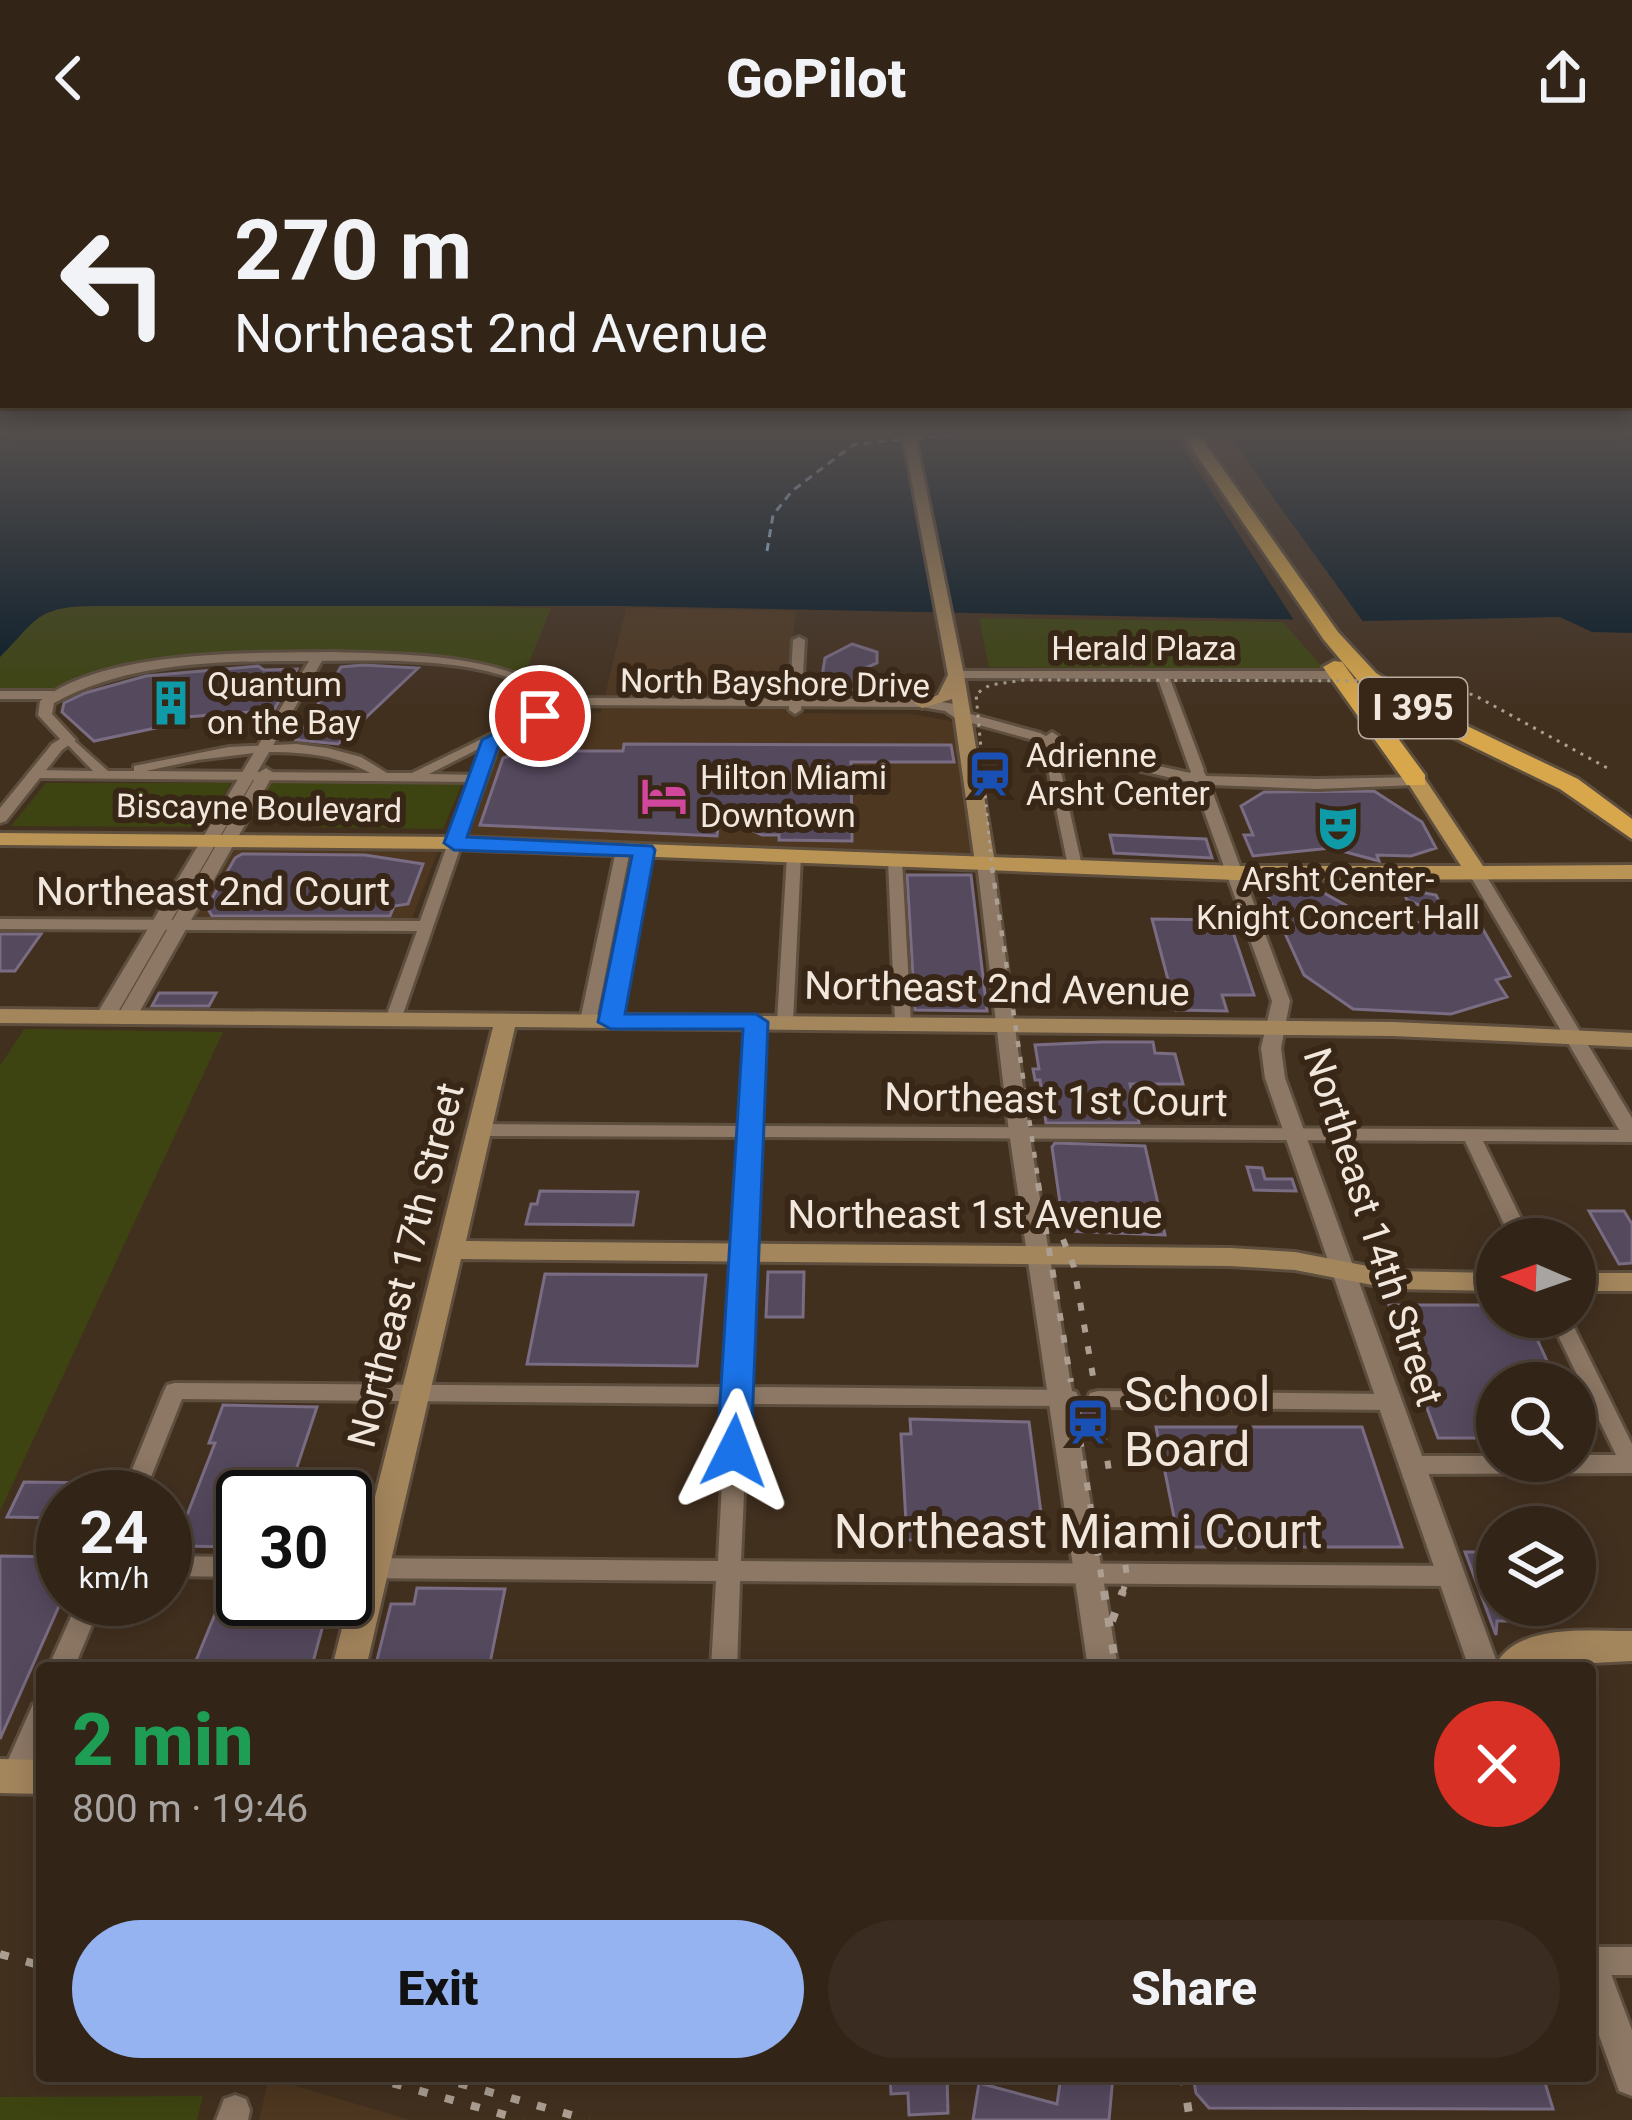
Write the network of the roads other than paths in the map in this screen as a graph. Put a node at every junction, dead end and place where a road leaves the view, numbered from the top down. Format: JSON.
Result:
{"nodes":[{"id":1,"x":927,"y":527,"type":"edge"},
{"id":2,"x":1252,"y":527,"type":"edge"},
{"id":3,"x":1268,"y":527,"type":"edge"},
{"id":4,"x":1331,"y":637,"type":"junction"},
{"id":5,"x":799,"y":640,"type":"dead end"},
{"id":6,"x":324,"y":658,"type":"junction"},
{"id":7,"x":956,"y":675,"type":"junction"},
{"id":8,"x":1163,"y":675,"type":"junction"},
{"id":9,"x":1395,"y":686,"type":"junction"},
{"id":10,"x":0,"y":695,"type":"edge"},
{"id":11,"x":53,"y":695,"type":"junction"},
{"id":12,"x":611,"y":701,"type":"junction"},
{"id":13,"x":562,"y":702,"type":"junction"},
{"id":14,"x":693,"y":702,"type":"junction"},
{"id":15,"x":922,"y":703,"type":"junction"},
{"id":16,"x":796,"y":706,"type":"junction"},
{"id":17,"x":582,"y":710,"type":"junction"},
{"id":18,"x":644,"y":710,"type":"junction"},
{"id":19,"x":540,"y":716,"type":"junction"},
{"id":20,"x":962,"y":716,"type":"junction"},
{"id":21,"x":1052,"y":739,"type":"junction"},
{"id":22,"x":69,"y":740,"type":"junction"},
{"id":23,"x":490,"y":745,"type":"junction"},
{"id":24,"x":271,"y":749,"type":"junction"},
{"id":25,"x":35,"y":774,"type":"junction"},
{"id":26,"x":110,"y":775,"type":"junction"},
{"id":27,"x":1199,"y":775,"type":"junction"},
{"id":28,"x":256,"y":776,"type":"junction"},
{"id":29,"x":385,"y":777,"type":"junction"},
{"id":30,"x":415,"y":777,"type":"junction"},
{"id":31,"x":477,"y":778,"type":"junction"},
{"id":32,"x":1416,"y":779,"type":"junction"},
{"id":33,"x":1632,"y":804,"type":"edge"},
{"id":34,"x":0,"y":818,"type":"edge"},
{"id":35,"x":1632,"y":818,"type":"edge"},
{"id":36,"x":1632,"y":831,"type":"edge"},
{"id":37,"x":0,"y":838,"type":"edge"},
{"id":38,"x":218,"y":840,"type":"junction"},
{"id":39,"x":454,"y":843,"type":"junction"},
{"id":40,"x":634,"y":850,"type":"junction"},
{"id":41,"x":799,"y":855,"type":"junction"},
{"id":42,"x":888,"y":859,"type":"junction"},
{"id":43,"x":985,"y":863,"type":"junction"},
{"id":44,"x":1075,"y":866,"type":"junction"},
{"id":45,"x":1476,"y":872,"type":"junction"},
{"id":46,"x":1632,"y":872,"type":"edge"},
{"id":47,"x":1236,"y":873,"type":"junction"},
{"id":48,"x":0,"y":924,"type":"edge"},
{"id":49,"x":169,"y":925,"type":"junction"},
{"id":50,"x":425,"y":926,"type":"junction"},
{"id":51,"x":0,"y":1016,"type":"edge"},
{"id":52,"x":116,"y":1017,"type":"junction"},
{"id":53,"x":393,"y":1020,"type":"junction"},
{"id":54,"x":506,"y":1021,"type":"junction"},
{"id":55,"x":599,"y":1021,"type":"junction"},
{"id":56,"x":756,"y":1022,"type":"junction"},
{"id":57,"x":785,"y":1022,"type":"junction"},
{"id":58,"x":903,"y":1023,"type":"junction"},
{"id":59,"x":1005,"y":1024,"type":"junction"},
{"id":60,"x":1274,"y":1028,"type":"junction"},
{"id":61,"x":1575,"y":1037,"type":"junction"},
{"id":62,"x":1632,"y":1040,"type":"edge"},
{"id":63,"x":479,"y":1130,"type":"junction"},
{"id":64,"x":750,"y":1131,"type":"junction"},
{"id":65,"x":1019,"y":1132,"type":"junction"},
{"id":66,"x":1632,"y":1135,"type":"edge"},
{"id":67,"x":1295,"y":1136,"type":"junction"},
{"id":68,"x":1472,"y":1136,"type":"junction"},
{"id":69,"x":1511,"y":1218,"type":"edge"},
{"id":70,"x":450,"y":1250,"type":"junction"},
{"id":71,"x":743,"y":1253,"type":"junction"},
{"id":72,"x":1038,"y":1255,"type":"junction"},
{"id":73,"x":1343,"y":1271,"type":"junction"},
{"id":74,"x":1476,"y":1282,"type":"edge"},
{"id":75,"x":1596,"y":1282,"type":"edge"},
{"id":76,"x":1632,"y":1282,"type":"edge"},
{"id":77,"x":1569,"y":1338,"type":"edge"},
{"id":78,"x":415,"y":1394,"type":"junction"},
{"id":79,"x":737,"y":1396,"type":"junction"},
{"id":80,"x":1067,"y":1398,"type":"junction"},
{"id":81,"x":1098,"y":1399,"type":"dead end"},
{"id":82,"x":1390,"y":1402,"type":"junction"},
{"id":83,"x":1632,"y":1464,"type":"edge"},
{"id":84,"x":1412,"y":1465,"type":"junction"},
{"id":85,"x":143,"y":1470,"type":"edge"},
{"id":86,"x":372,"y":1528,"type":"edge"},
{"id":87,"x":372,"y":1568,"type":"edge"},
{"id":88,"x":728,"y":1570,"type":"junction"},
{"id":89,"x":1089,"y":1575,"type":"junction"},
{"id":90,"x":1451,"y":1576,"type":"junction"},
{"id":91,"x":79,"y":1626,"type":"edge"},
{"id":92,"x":354,"y":1626,"type":"edge"},
{"id":93,"x":1632,"y":1646,"type":"edge"},
{"id":94,"x":64,"y":1662,"type":"edge"},
{"id":95,"x":351,"y":1662,"type":"edge"},
{"id":96,"x":724,"y":1662,"type":"edge"},
{"id":97,"x":1102,"y":1662,"type":"edge"},
{"id":98,"x":1482,"y":1662,"type":"edge"},
{"id":99,"x":1520,"y":1662,"type":"edge"},
{"id":100,"x":36,"y":1729,"type":"edge"},
{"id":101,"x":19,"y":1776,"type":"edge"},
{"id":102,"x":1632,"y":1960,"type":"edge"},
{"id":103,"x":1596,"y":1961,"type":"edge"},
{"id":104,"x":1596,"y":1978,"type":"edge"},
{"id":105,"x":1632,"y":2078,"type":"edge"}],
"edges":[{"from":1,"to":7,"type":"main road"},
{"from":2,"to":4,"type":"highway"},
{"from":3,"to":4,"type":"highway"},
{"from":4,"to":8,"type":"street","name":"Herald Plaza"},
{"from":4,"to":9,"type":"highway","number":"I 395"},
{"from":4,"to":32,"type":"highway"},
{"from":4,"to":36,"type":"highway","number":"I 395"},
{"from":5,"to":16,"type":"street"},
{"from":6,"to":11,"type":"street","name":"North Bayshore Drive"},
{"from":6,"to":13,"type":"street","name":"North Bayshore Drive"},
{"from":6,"to":24,"type":"street"},
{"from":7,"to":8,"type":"street","name":"Herald Plaza"},
{"from":7,"to":15,"type":"main road"},
{"from":7,"to":20,"type":"main road"},
{"from":8,"to":27,"type":"street","name":"Northeast 14th Street"},
{"from":9,"to":33,"type":"highway"},
{"from":9,"to":35,"type":"highway","number":"I 395"},
{"from":10,"to":11,"type":"street","name":"North Bayshore Drive"},
{"from":11,"to":22,"type":"street"},
{"from":12,"to":13,"type":"street","name":"North Bayshore Drive"},
{"from":12,"to":14,"type":"street","name":"North Bayshore Drive"},
{"from":12,"to":17,"type":"street"},
{"from":12,"to":18,"type":"street"},
{"from":13,"to":19,"type":"street","name":"North Bayshore Drive"},
{"from":14,"to":16,"type":"street","name":"North Bayshore Drive"},
{"from":14,"to":18,"type":"street"},
{"from":15,"to":16,"type":"street","name":"North Bayshore Drive"},
{"from":15,"to":20,"type":"street","name":"North Bayshore Drive"},
{"from":16,"to":18,"type":"street","name":"North Bayshore Drive"},
{"from":16,"to":20,"type":"street","name":"North Bayshore Drive"},
{"from":17,"to":18,"type":"street","name":"North Bayshore Drive"},
{"from":17,"to":19,"type":"street","name":"North Bayshore Drive"},
{"from":19,"to":23,"type":"street"},
{"from":20,"to":21,"type":"street","name":"North Bayshore Drive"},
{"from":20,"to":43,"type":"main road"},
{"from":21,"to":27,"type":"street","name":"North Bayshore Drive"},
{"from":21,"to":44,"type":"street"},
{"from":22,"to":25,"type":"street"},
{"from":22,"to":26,"type":"street"},
{"from":23,"to":30,"type":"street"},
{"from":23,"to":31,"type":"street"},
{"from":24,"to":26,"type":"street"},
{"from":24,"to":28,"type":"street"},
{"from":24,"to":29,"type":"street"},
{"from":25,"to":26,"type":"street"},
{"from":25,"to":34,"type":"street"},
{"from":26,"to":28,"type":"street"},
{"from":27,"to":32,"type":"street","name":"North Bayshore Drive"},
{"from":27,"to":47,"type":"street","name":"Northeast 14th Street"},
{"from":28,"to":29,"type":"street"},
{"from":28,"to":38,"type":"street"},
{"from":29,"to":30,"type":"street"},
{"from":30,"to":31,"type":"street"},
{"from":31,"to":39,"type":"street"},
{"from":32,"to":45,"type":"main road"},
{"from":37,"to":38,"type":"main road","name":"Biscayne Boulevard"},
{"from":38,"to":39,"type":"main road","name":"Biscayne Boulevard"},
{"from":38,"to":49,"type":"street"},
{"from":39,"to":40,"type":"main road","name":"Biscayne Boulevard"},
{"from":39,"to":50,"type":"street"},
{"from":40,"to":41,"type":"main road","name":"Biscayne Boulevard"},
{"from":40,"to":55,"type":"street"},
{"from":41,"to":42,"type":"main road","name":"Biscayne Boulevard"},
{"from":41,"to":57,"type":"street"},
{"from":42,"to":43,"type":"main road","name":"Biscayne Boulevard"},
{"from":42,"to":58,"type":"street"},
{"from":43,"to":44,"type":"main road","name":"Biscayne Boulevard"},
{"from":43,"to":59,"type":"street"},
{"from":44,"to":47,"type":"main road","name":"Biscayne Boulevard"},
{"from":45,"to":46,"type":"main road","name":"Biscayne Boulevard"},
{"from":45,"to":47,"type":"main road","name":"Biscayne Boulevard"},
{"from":45,"to":61,"type":"street"},
{"from":47,"to":60,"type":"street","name":"Northeast 14th Street"},
{"from":48,"to":49,"type":"street","name":"Northeast 2nd Court"},
{"from":49,"to":50,"type":"street","name":"Northeast 2nd Court"},
{"from":49,"to":52,"type":"street"},
{"from":50,"to":53,"type":"street"},
{"from":51,"to":52,"type":"main road","name":"Northeast 2nd Avenue"},
{"from":52,"to":53,"type":"main road","name":"Northeast 2nd Avenue"},
{"from":53,"to":54,"type":"main road","name":"Northeast 2nd Avenue"},
{"from":54,"to":55,"type":"main road","name":"Northeast 2nd Avenue"},
{"from":54,"to":63,"type":"main road","name":"Northeast 17th Street"},
{"from":55,"to":56,"type":"main road","name":"Northeast 2nd Avenue"},
{"from":56,"to":57,"type":"main road","name":"Northeast 2nd Avenue"},
{"from":56,"to":64,"type":"street"},
{"from":57,"to":58,"type":"main road","name":"Northeast 2nd Avenue"},
{"from":58,"to":59,"type":"main road","name":"Northeast 2nd Avenue"},
{"from":59,"to":60,"type":"main road","name":"Northeast 2nd Avenue"},
{"from":59,"to":65,"type":"street"},
{"from":60,"to":61,"type":"main road","name":"Northeast 2nd Avenue"},
{"from":60,"to":67,"type":"street","name":"Northeast 14th Street"},
{"from":61,"to":62,"type":"main road","name":"Northeast 2nd Avenue"},
{"from":61,"to":66,"type":"street"},
{"from":63,"to":64,"type":"street","name":"Northeast 1st Court"},
{"from":63,"to":70,"type":"main road","name":"Northeast 17th Street"},
{"from":64,"to":65,"type":"street","name":"Northeast 1st Court"},
{"from":64,"to":71,"type":"street"},
{"from":65,"to":67,"type":"street","name":"Northeast 1st Court"},
{"from":65,"to":72,"type":"street"},
{"from":66,"to":68,"type":"street","name":"Northeast 1st Court"},
{"from":67,"to":68,"type":"street","name":"Northeast 1st Court"},
{"from":67,"to":73,"type":"street","name":"Northeast 14th Street"},
{"from":68,"to":69,"type":"street"},
{"from":70,"to":71,"type":"main road","name":"Northeast 1st Avenue"},
{"from":70,"to":78,"type":"main road","name":"Northeast 17th Street"},
{"from":71,"to":72,"type":"main road","name":"Northeast 1st Avenue"},
{"from":71,"to":79,"type":"street"},
{"from":72,"to":73,"type":"main road","name":"Northeast 1st Avenue"},
{"from":72,"to":80,"type":"street"},
{"from":73,"to":74,"type":"main road","name":"Northeast 1st Avenue"},
{"from":73,"to":82,"type":"street","name":"Northeast 14th Street"},
{"from":75,"to":76,"type":"main road"},
{"from":77,"to":83,"type":"street"},
{"from":78,"to":79,"type":"street"},
{"from":78,"to":85,"type":"street"},
{"from":78,"to":86,"type":"main road","name":"Northeast 17th Street"},
{"from":79,"to":80,"type":"street"},
{"from":79,"to":88,"type":"street"},
{"from":80,"to":89,"type":"street"},
{"from":81,"to":82,"type":"street"},
{"from":82,"to":84,"type":"street","name":"Northeast 14th Street"},
{"from":83,"to":84,"type":"street"},
{"from":84,"to":90,"type":"street","name":"Northeast 14th Street"},
{"from":87,"to":88,"type":"street","name":"Northeast Miami Court"},
{"from":88,"to":89,"type":"street","name":"Northeast Miami Court"},
{"from":88,"to":96,"type":"street"},
{"from":89,"to":90,"type":"street","name":"Northeast Miami Court"},
{"from":89,"to":97,"type":"street"},
{"from":90,"to":98,"type":"street","name":"Northeast 14th Street"},
{"from":91,"to":94,"type":"street"},
{"from":92,"to":95,"type":"main road","name":"Northeast 17th Street"},
{"from":93,"to":99,"type":"main road"},
{"from":100,"to":101,"type":"street"},
{"from":102,"to":103,"type":"street"},
{"from":104,"to":105,"type":"street"}]}
